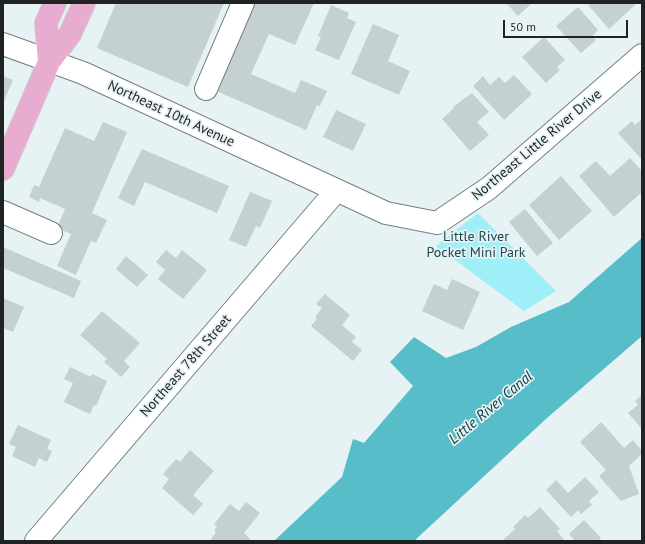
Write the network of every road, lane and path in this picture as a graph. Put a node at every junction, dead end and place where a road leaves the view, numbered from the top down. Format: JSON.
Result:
{"nodes":[{"id":1,"x":55,"y":3,"type":"edge"},
{"id":2,"x":84,"y":3,"type":"edge"},
{"id":3,"x":243,"y":3,"type":"edge"},
{"id":4,"x":3,"y":44,"type":"edge"},
{"id":5,"x":642,"y":55,"type":"edge"},
{"id":6,"x":49,"y":62,"type":"junction"},
{"id":7,"x":206,"y":90,"type":"dead end"},
{"id":8,"x":3,"y":169,"type":"edge"},
{"id":9,"x":336,"y":191,"type":"junction"},
{"id":10,"x":3,"y":212,"type":"edge"},
{"id":11,"x":51,"y":233,"type":"dead end"},
{"id":12,"x":36,"y":541,"type":"edge"}],
"edges":[{"from":1,"to":6,"type":"main road"},
{"from":2,"to":6,"type":"main road"},
{"from":3,"to":7,"type":"street"},
{"from":4,"to":6,"type":"street","name":"Northeast 10th Avenue"},
{"from":5,"to":9,"type":"street","name":"Northeast Little River Drive"},
{"from":6,"to":8,"type":"main road"},
{"from":6,"to":9,"type":"street","name":"Northeast 10th Avenue"},
{"from":9,"to":12,"type":"street","name":"Northeast 78th Street"},
{"from":10,"to":11,"type":"street"}]}
